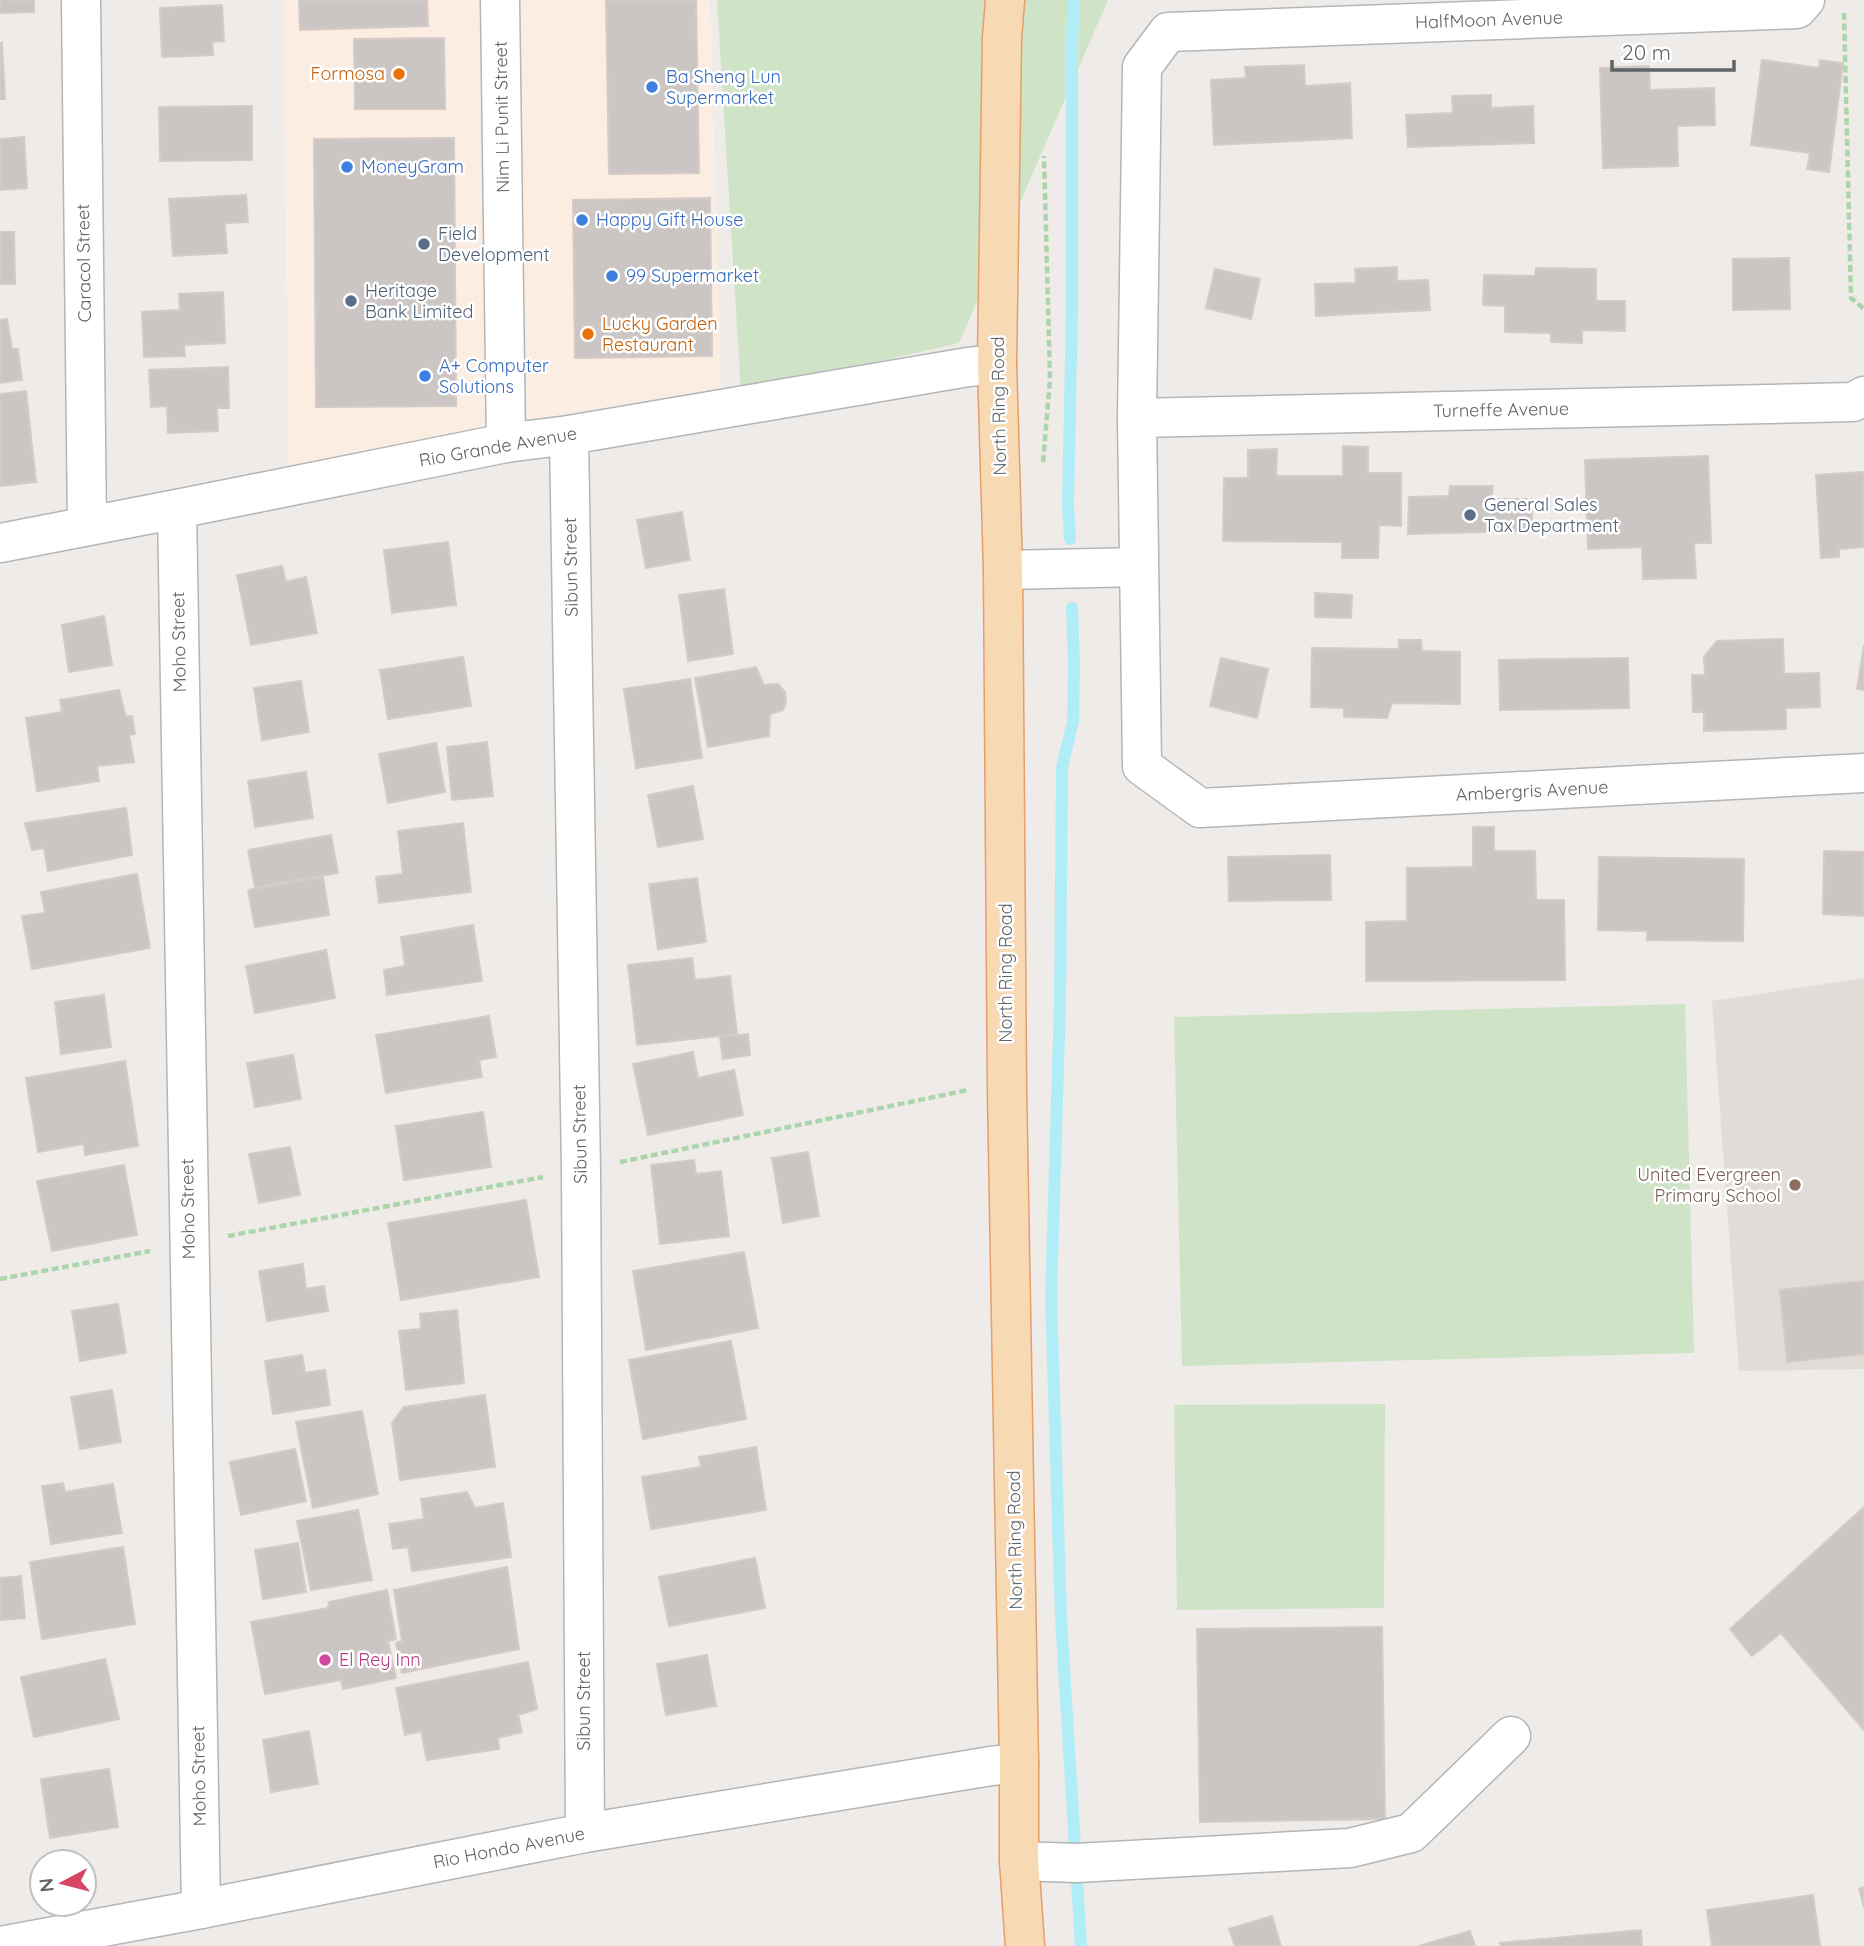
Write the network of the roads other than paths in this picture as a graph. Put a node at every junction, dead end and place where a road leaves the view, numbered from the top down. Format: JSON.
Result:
{"nodes":[{"id":1,"x":81,"y":0,"type":"edge"},
{"id":2,"x":500,"y":0,"type":"edge"},
{"id":3,"x":1005,"y":0,"type":"edge"},
{"id":4,"x":1805,"y":0,"type":"edge"},
{"id":5,"x":998,"y":364,"type":"junction"},
{"id":6,"x":1864,"y":396,"type":"edge"},
{"id":7,"x":1137,"y":418,"type":"junction"},
{"id":8,"x":569,"y":435,"type":"junction"},
{"id":9,"x":506,"y":443,"type":"junction"},
{"id":10,"x":177,"y":509,"type":"junction"},
{"id":11,"x":87,"y":526,"type":"junction"},
{"id":12,"x":0,"y":543,"type":"edge"},
{"id":13,"x":1138,"y":568,"type":"junction"},
{"id":14,"x":1003,"y":569,"type":"junction"},
{"id":15,"x":1864,"y":773,"type":"edge"},
{"id":16,"x":1511,"y":1735,"type":"dead end"},
{"id":17,"x":1019,"y":1763,"type":"junction"},
{"id":18,"x":585,"y":1833,"type":"junction"},
{"id":19,"x":1019,"y":1861,"type":"junction"},
{"id":20,"x":201,"y":1909,"type":"junction"},
{"id":21,"x":0,"y":1946,"type":"edge"},
{"id":22,"x":1025,"y":1946,"type":"edge"}],
"edges":[{"from":1,"to":11,"type":"street","name":"Caracol Street"},
{"from":2,"to":9,"type":"street","name":"Nim Li Punit Street"},
{"from":3,"to":5,"type":"main road","name":"North Ring Road"},
{"from":4,"to":7,"type":"street","name":"HalfMoon Avenue"},
{"from":5,"to":8,"type":"street","name":"Rio Grande Avenue"},
{"from":5,"to":14,"type":"main road","name":"North Ring Road"},
{"from":6,"to":7,"type":"street","name":"Turneffe Avenue"},
{"from":7,"to":13,"type":"street"},
{"from":8,"to":9,"type":"street","name":"Rio Grande Avenue"},
{"from":8,"to":18,"type":"street","name":"Sibun Street"},
{"from":9,"to":10,"type":"street","name":"Rio Grande Avenue"},
{"from":10,"to":11,"type":"street","name":"Rio Grande Avenue"},
{"from":10,"to":20,"type":"street","name":"Moho Street"},
{"from":11,"to":12,"type":"street","name":"Rio Grande Avenue"},
{"from":13,"to":14,"type":"street"},
{"from":13,"to":15,"type":"street","name":"Ambergris Avenue"},
{"from":14,"to":17,"type":"main road","name":"North Ring Road"},
{"from":16,"to":19,"type":"street"},
{"from":17,"to":18,"type":"street","name":"Rio Hondo Avenue"},
{"from":17,"to":19,"type":"main road","name":"North Ring Road"},
{"from":18,"to":20,"type":"street","name":"Rio Hondo Avenue"},
{"from":19,"to":22,"type":"main road","name":"North Ring Road"},
{"from":20,"to":21,"type":"street","name":"Rio Hondo Avenue"}]}
